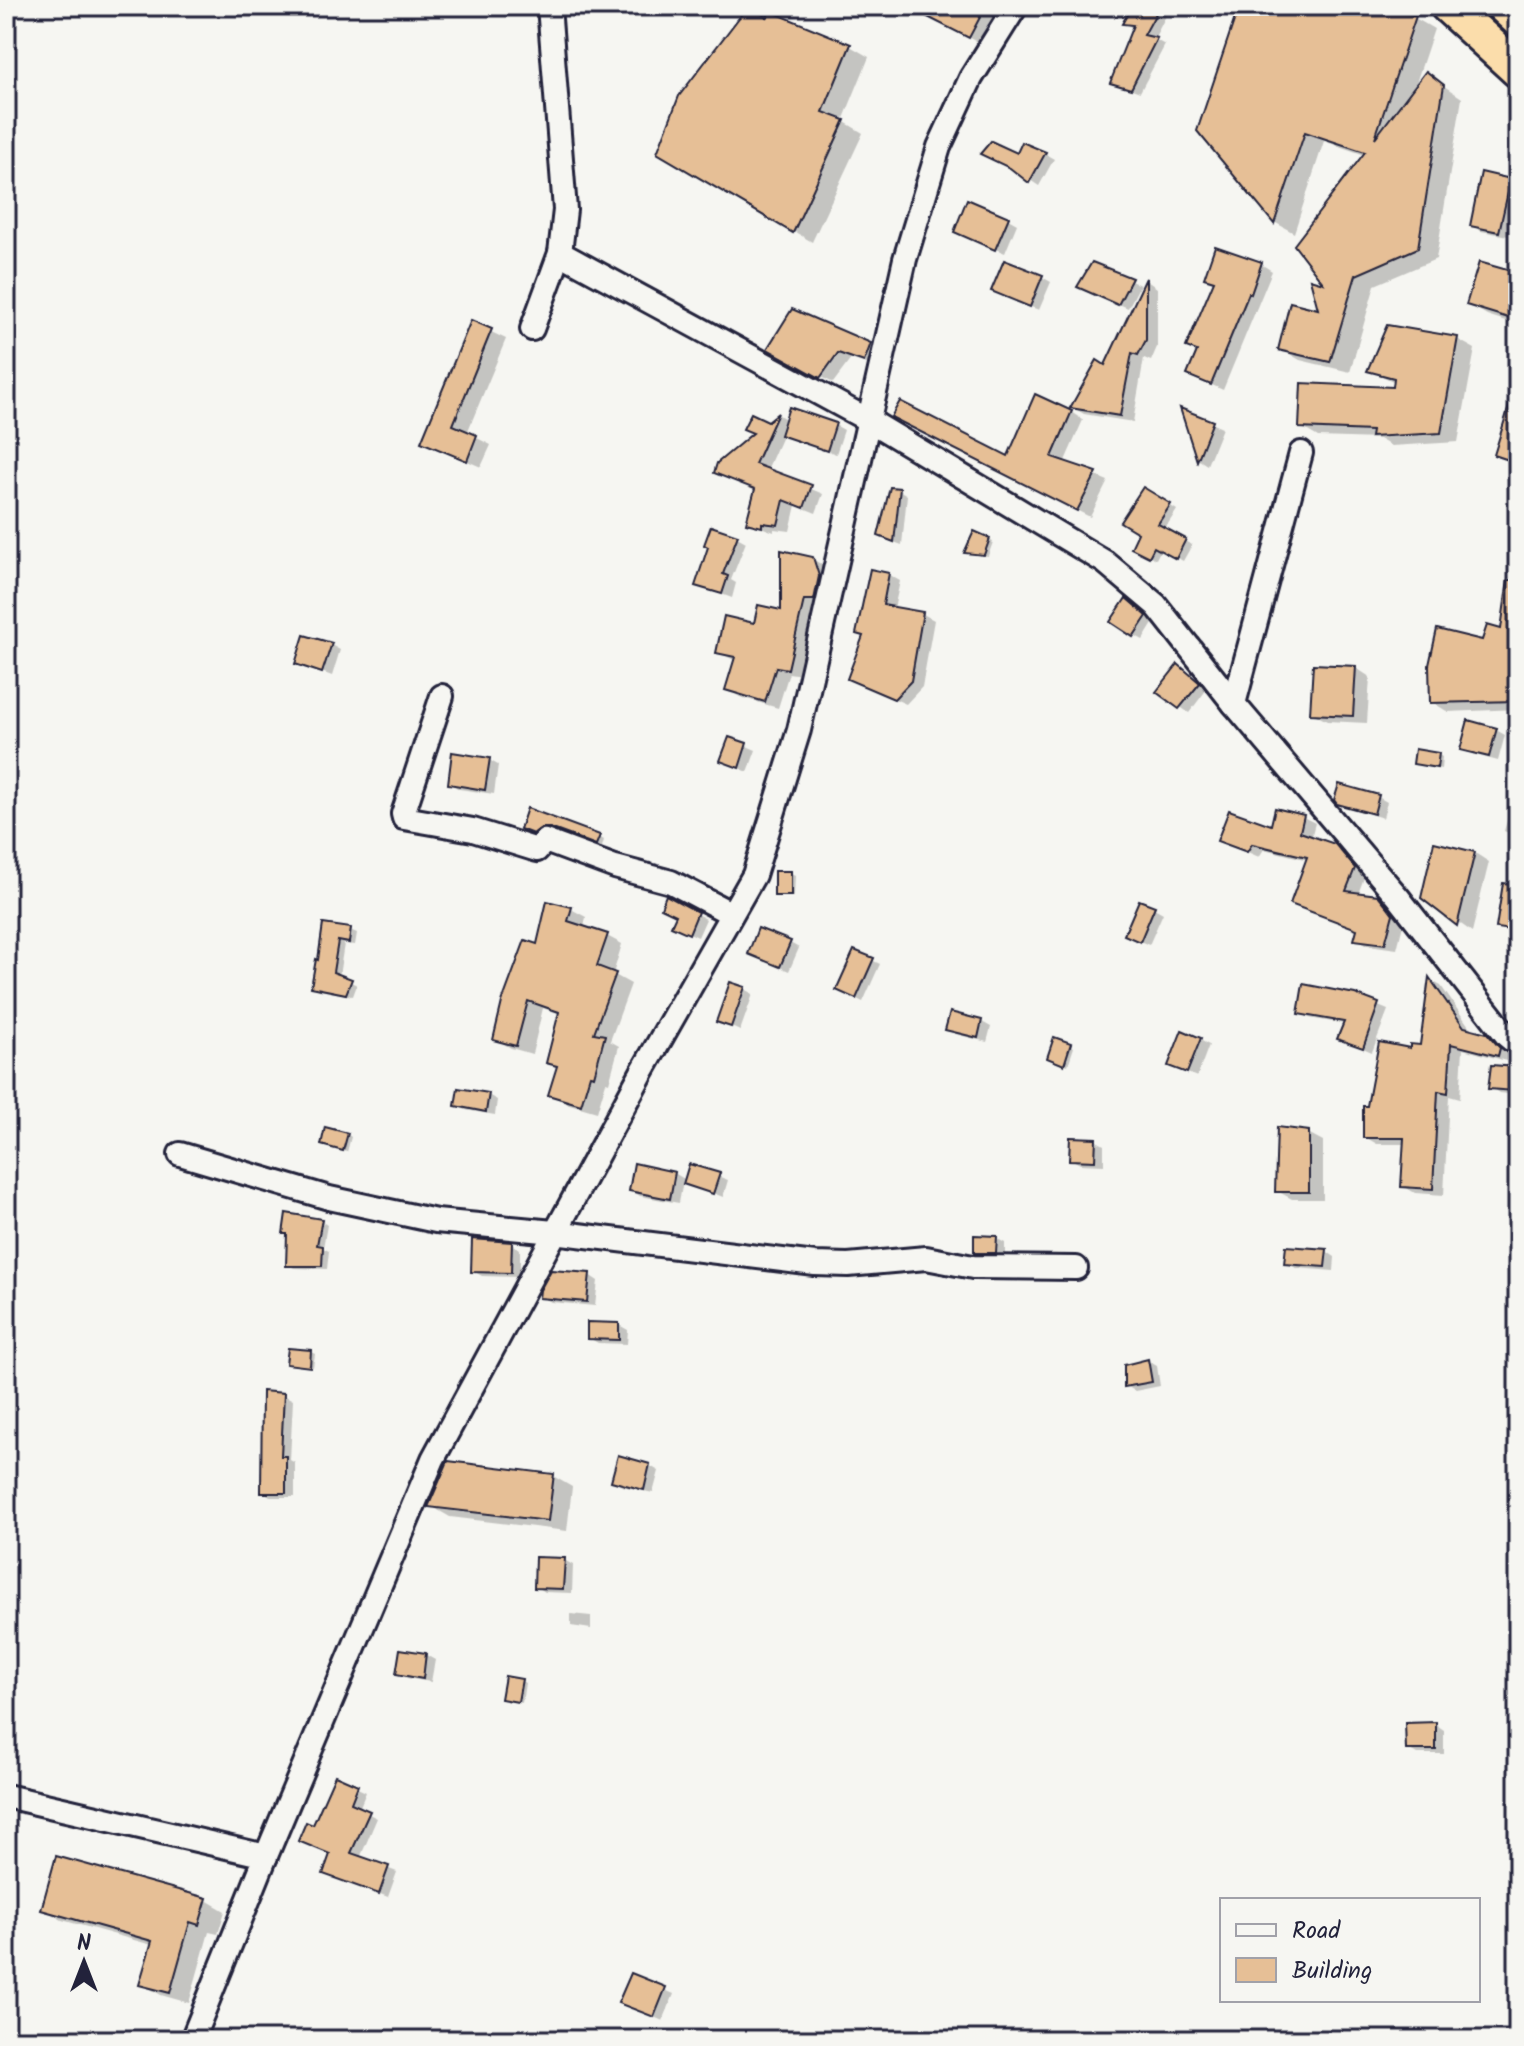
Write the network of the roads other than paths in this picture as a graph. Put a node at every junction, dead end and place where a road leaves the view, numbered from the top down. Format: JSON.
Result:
{"nodes":[{"id":1,"x":549,"y":6,"type":"edge"},
{"id":2,"x":1016,"y":6,"type":"edge"},
{"id":3,"x":1448,"y":6,"type":"edge"},
{"id":4,"x":1504,"y":6,"type":"edge"},
{"id":5,"x":1518,"y":19,"type":"edge"},
{"id":6,"x":1518,"y":70,"type":"edge"},
{"id":7,"x":560,"y":253,"type":"junction"},
{"id":8,"x":532,"y":329,"type":"dead end"},
{"id":9,"x":870,"y":421,"type":"junction"},
{"id":10,"x":1301,"y":453,"type":"dead end"},
{"id":11,"x":442,"y":696,"type":"dead end"},
{"id":12,"x":1234,"y":704,"type":"junction"},
{"id":13,"x":730,"y":913,"type":"junction"},
{"id":14,"x":1518,"y":1045,"type":"edge"},
{"id":15,"x":180,"y":1154,"type":"dead end"},
{"id":16,"x":554,"y":1232,"type":"junction"},
{"id":17,"x":1076,"y":1268,"type":"dead end"},
{"id":18,"x":6,"y":1796,"type":"edge"},
{"id":19,"x":266,"y":1856,"type":"junction"},
{"id":20,"x":192,"y":2040,"type":"edge"}],
"edges":[{"from":1,"to":7,"type":"street"},
{"from":2,"to":9,"type":"street"},
{"from":3,"to":6,"type":"highway"},
{"from":4,"to":5,"type":"highway"},
{"from":7,"to":8,"type":"street"},
{"from":7,"to":9,"type":"street"},
{"from":9,"to":12,"type":"street"},
{"from":9,"to":13,"type":"street"},
{"from":10,"to":12,"type":"street"},
{"from":11,"to":13,"type":"street"},
{"from":12,"to":14,"type":"street"},
{"from":13,"to":16,"type":"street"},
{"from":15,"to":16,"type":"street"},
{"from":16,"to":17,"type":"street"},
{"from":16,"to":19,"type":"street"},
{"from":18,"to":19,"type":"street"},
{"from":19,"to":20,"type":"street"}]}
